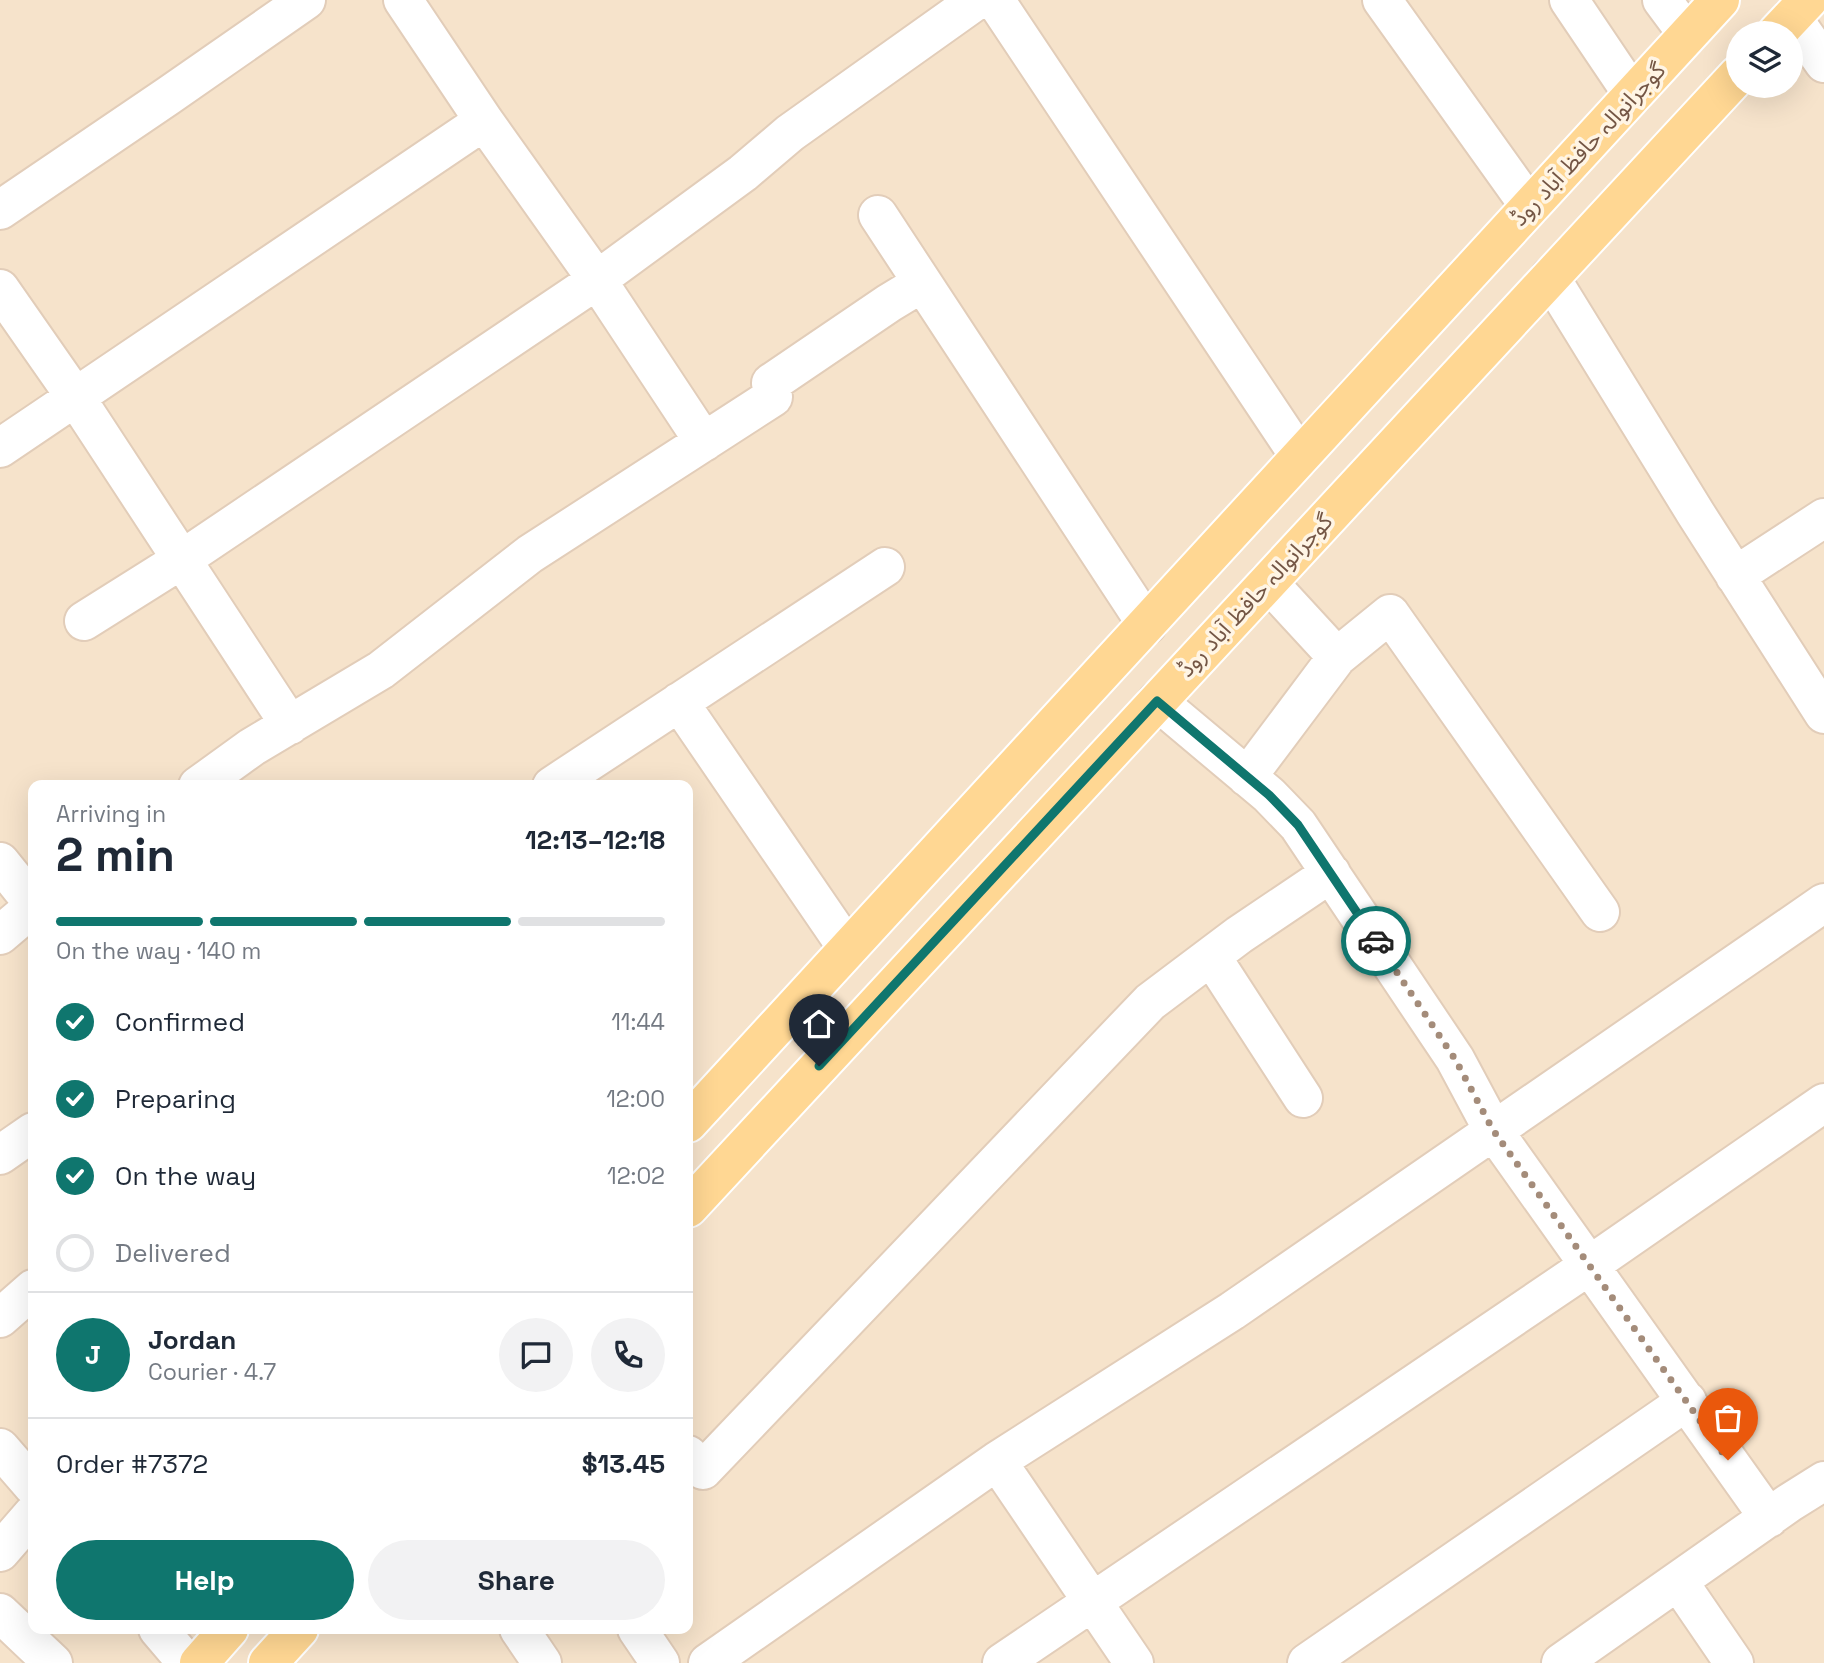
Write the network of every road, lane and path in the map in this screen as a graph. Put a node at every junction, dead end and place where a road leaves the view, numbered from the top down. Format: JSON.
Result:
{"nodes":[{"id":1,"x":306,"y":0,"type":"edge"},
{"id":2,"x":403,"y":0,"type":"edge"},
{"id":3,"x":976,"y":0,"type":"edge"},
{"id":4,"x":995,"y":0,"type":"edge"},
{"id":5,"x":1382,"y":0,"type":"edge"},
{"id":6,"x":1569,"y":0,"type":"edge"},
{"id":7,"x":1662,"y":0,"type":"edge"},
{"id":8,"x":1720,"y":0,"type":"edge"},
{"id":9,"x":1792,"y":17,"type":"edge"},
{"id":10,"x":1688,"y":35,"type":"junction"},
{"id":11,"x":1824,"y":63,"type":"edge"},
{"id":12,"x":1726,"y":88,"type":"edge"},
{"id":13,"x":1633,"y":95,"type":"junction"},
{"id":14,"x":484,"y":121,"type":"junction"},
{"id":15,"x":1530,"y":207,"type":"junction"},
{"id":16,"x":0,"y":210,"type":"edge"},
{"id":17,"x":878,"y":215,"type":"dead end"},
{"id":18,"x":1550,"y":277,"type":"junction"},
{"id":19,"x":597,"y":280,"type":"junction"},
{"id":20,"x":922,"y":283,"type":"junction"},
{"id":21,"x":0,"y":289,"type":"edge"},
{"id":22,"x":76,"y":398,"type":"junction"},
{"id":23,"x":704,"y":442,"type":"junction"},
{"id":24,"x":0,"y":448,"type":"edge"},
{"id":25,"x":1300,"y":457,"type":"junction"},
{"id":26,"x":1824,"y":518,"type":"edge"},
{"id":27,"x":181,"y":560,"type":"junction"},
{"id":28,"x":885,"y":567,"type":"dead end"},
{"id":29,"x":1735,"y":576,"type":"junction"},
{"id":30,"x":1268,"y":582,"type":"junction"},
{"id":31,"x":84,"y":621,"type":"dead end"},
{"id":32,"x":1147,"y":625,"type":"junction"},
{"id":33,"x":1337,"y":657,"type":"junction"},
{"id":34,"x":1157,"y":701,"type":"junction"},
{"id":35,"x":679,"y":702,"type":"junction"},
{"id":36,"x":1824,"y":714,"type":"edge"},
{"id":37,"x":290,"y":725,"type":"junction"},
{"id":38,"x":1247,"y":777,"type":"junction"},
{"id":39,"x":206,"y":780,"type":"edge"},
{"id":40,"x":561,"y":780,"type":"edge"},
{"id":41,"x":0,"y":862,"type":"edge"},
{"id":42,"x":1331,"y":873,"type":"junction"},
{"id":43,"x":28,"y":898,"type":"edge"},
{"id":44,"x":1824,"y":903,"type":"edge"},
{"id":45,"x":28,"y":910,"type":"edge"},
{"id":46,"x":1600,"y":912,"type":"dead end"},
{"id":47,"x":0,"y":935,"type":"edge"},
{"id":48,"x":848,"y":948,"type":"junction"},
{"id":49,"x":1211,"y":957,"type":"junction"},
{"id":50,"x":1303,"y":1098,"type":"dead end"},
{"id":51,"x":1824,"y":1103,"type":"edge"},
{"id":52,"x":693,"y":1118,"type":"edge"},
{"id":53,"x":1493,"y":1130,"type":"junction"},
{"id":54,"x":693,"y":1203,"type":"edge"},
{"id":55,"x":1590,"y":1265,"type":"junction"},
{"id":56,"x":28,"y":1293,"type":"edge"},
{"id":57,"x":0,"y":1318,"type":"edge"},
{"id":58,"x":1687,"y":1401,"type":"junction"},
{"id":59,"x":0,"y":1448,"type":"edge"},
{"id":60,"x":693,"y":1460,"type":"edge"},
{"id":61,"x":998,"y":1461,"type":"junction"},
{"id":62,"x":28,"y":1480,"type":"edge"},
{"id":63,"x":1824,"y":1481,"type":"edge"},
{"id":64,"x":1769,"y":1518,"type":"junction"},
{"id":65,"x":28,"y":1520,"type":"edge"},
{"id":66,"x":0,"y":1552,"type":"edge"},
{"id":67,"x":1678,"y":1581,"type":"junction"},
{"id":68,"x":1093,"y":1602,"type":"junction"},
{"id":69,"x":0,"y":1613,"type":"edge"},
{"id":70,"x":162,"y":1634,"type":"edge"},
{"id":71,"x":225,"y":1634,"type":"edge"},
{"id":72,"x":294,"y":1634,"type":"edge"},
{"id":73,"x":522,"y":1634,"type":"edge"},
{"id":74,"x":640,"y":1634,"type":"edge"},
{"id":75,"x":53,"y":1663,"type":"edge"},
{"id":76,"x":187,"y":1663,"type":"edge"},
{"id":77,"x":199,"y":1663,"type":"edge"},
{"id":78,"x":268,"y":1663,"type":"edge"},
{"id":79,"x":542,"y":1663,"type":"edge"},
{"id":80,"x":660,"y":1663,"type":"edge"},
{"id":81,"x":708,"y":1663,"type":"edge"},
{"id":82,"x":1002,"y":1663,"type":"edge"},
{"id":83,"x":1134,"y":1663,"type":"edge"},
{"id":84,"x":1307,"y":1663,"type":"edge"},
{"id":85,"x":1561,"y":1663,"type":"edge"},
{"id":86,"x":1734,"y":1663,"type":"edge"}],
"edges":[{"from":1,"to":16,"type":"street"},
{"from":2,"to":14,"type":"street"},
{"from":3,"to":19,"type":"street"},
{"from":4,"to":25,"type":"street"},
{"from":5,"to":15,"type":"street"},
{"from":6,"to":13,"type":"street"},
{"from":7,"to":10,"type":"street"},
{"from":8,"to":10,"type":"main road","name":"گوجرانوالہ حافظ آباد روڈ"},
{"from":9,"to":11,"type":"street"},
{"from":10,"to":13,"type":"main road","name":"گوجرانوالہ حافظ آباد روڈ"},
{"from":12,"to":18,"type":"main road","name":"گوجرانوالہ حافظ آباد روڈ"},
{"from":13,"to":15,"type":"main road","name":"گوجرانوالہ حافظ آباد روڈ"},
{"from":14,"to":19,"type":"street"},
{"from":14,"to":22,"type":"street"},
{"from":15,"to":25,"type":"main road","name":"گوجرانوالہ حافظ آباد روڈ"},
{"from":17,"to":20,"type":"street"},
{"from":18,"to":29,"type":"street"},
{"from":18,"to":30,"type":"main road","name":"گوجرانوالہ حافظ آباد روڈ"},
{"from":19,"to":23,"type":"street"},
{"from":19,"to":27,"type":"street"},
{"from":20,"to":23,"type":"street"},
{"from":20,"to":32,"type":"street"},
{"from":21,"to":22,"type":"street"},
{"from":22,"to":24,"type":"street"},
{"from":22,"to":27,"type":"street"},
{"from":23,"to":37,"type":"street"},
{"from":25,"to":32,"type":"main road","name":"گوجرانوالہ حافظ آباد روڈ"},
{"from":26,"to":29,"type":"street"},
{"from":27,"to":31,"type":"street"},
{"from":27,"to":37,"type":"street"},
{"from":28,"to":35,"type":"street"},
{"from":29,"to":36,"type":"street"},
{"from":30,"to":33,"type":"street"},
{"from":30,"to":34,"type":"main road","name":"گوجرانوالہ حافظ آباد روڈ"},
{"from":32,"to":48,"type":"main road","name":"گوجرانوالہ حافظ آباد روڈ"},
{"from":33,"to":38,"type":"street"},
{"from":33,"to":46,"type":"street"},
{"from":34,"to":38,"type":"street"},
{"from":34,"to":54,"type":"main road","name":"گوجرانوالہ حافظ آباد روڈ"},
{"from":35,"to":40,"type":"street"},
{"from":35,"to":48,"type":"street"},
{"from":37,"to":39,"type":"street"},
{"from":38,"to":42,"type":"street"},
{"from":41,"to":43,"type":"street"},
{"from":42,"to":49,"type":"street"},
{"from":42,"to":53,"type":"street"},
{"from":44,"to":53,"type":"street"},
{"from":45,"to":47,"type":"street"},
{"from":48,"to":52,"type":"main road","name":"گوجرانوالہ حافظ آباد روڈ"},
{"from":49,"to":50,"type":"street"},
{"from":49,"to":60,"type":"street"},
{"from":51,"to":55,"type":"street"},
{"from":53,"to":55,"type":"street"},
{"from":53,"to":61,"type":"street"},
{"from":55,"to":58,"type":"street"},
{"from":55,"to":68,"type":"street"},
{"from":56,"to":57,"type":"street"},
{"from":58,"to":64,"type":"street"},
{"from":58,"to":84,"type":"street"},
{"from":59,"to":62,"type":"street"},
{"from":61,"to":68,"type":"street"},
{"from":61,"to":81,"type":"street"},
{"from":63,"to":64,"type":"street"},
{"from":64,"to":67,"type":"street"},
{"from":65,"to":66,"type":"street"},
{"from":67,"to":85,"type":"street"},
{"from":67,"to":86,"type":"street"},
{"from":68,"to":82,"type":"street"},
{"from":68,"to":83,"type":"street"},
{"from":69,"to":75,"type":"street"},
{"from":70,"to":76,"type":"street"},
{"from":71,"to":77,"type":"main road"},
{"from":72,"to":78,"type":"main road"},
{"from":73,"to":79,"type":"street"},
{"from":74,"to":80,"type":"street"}]}
